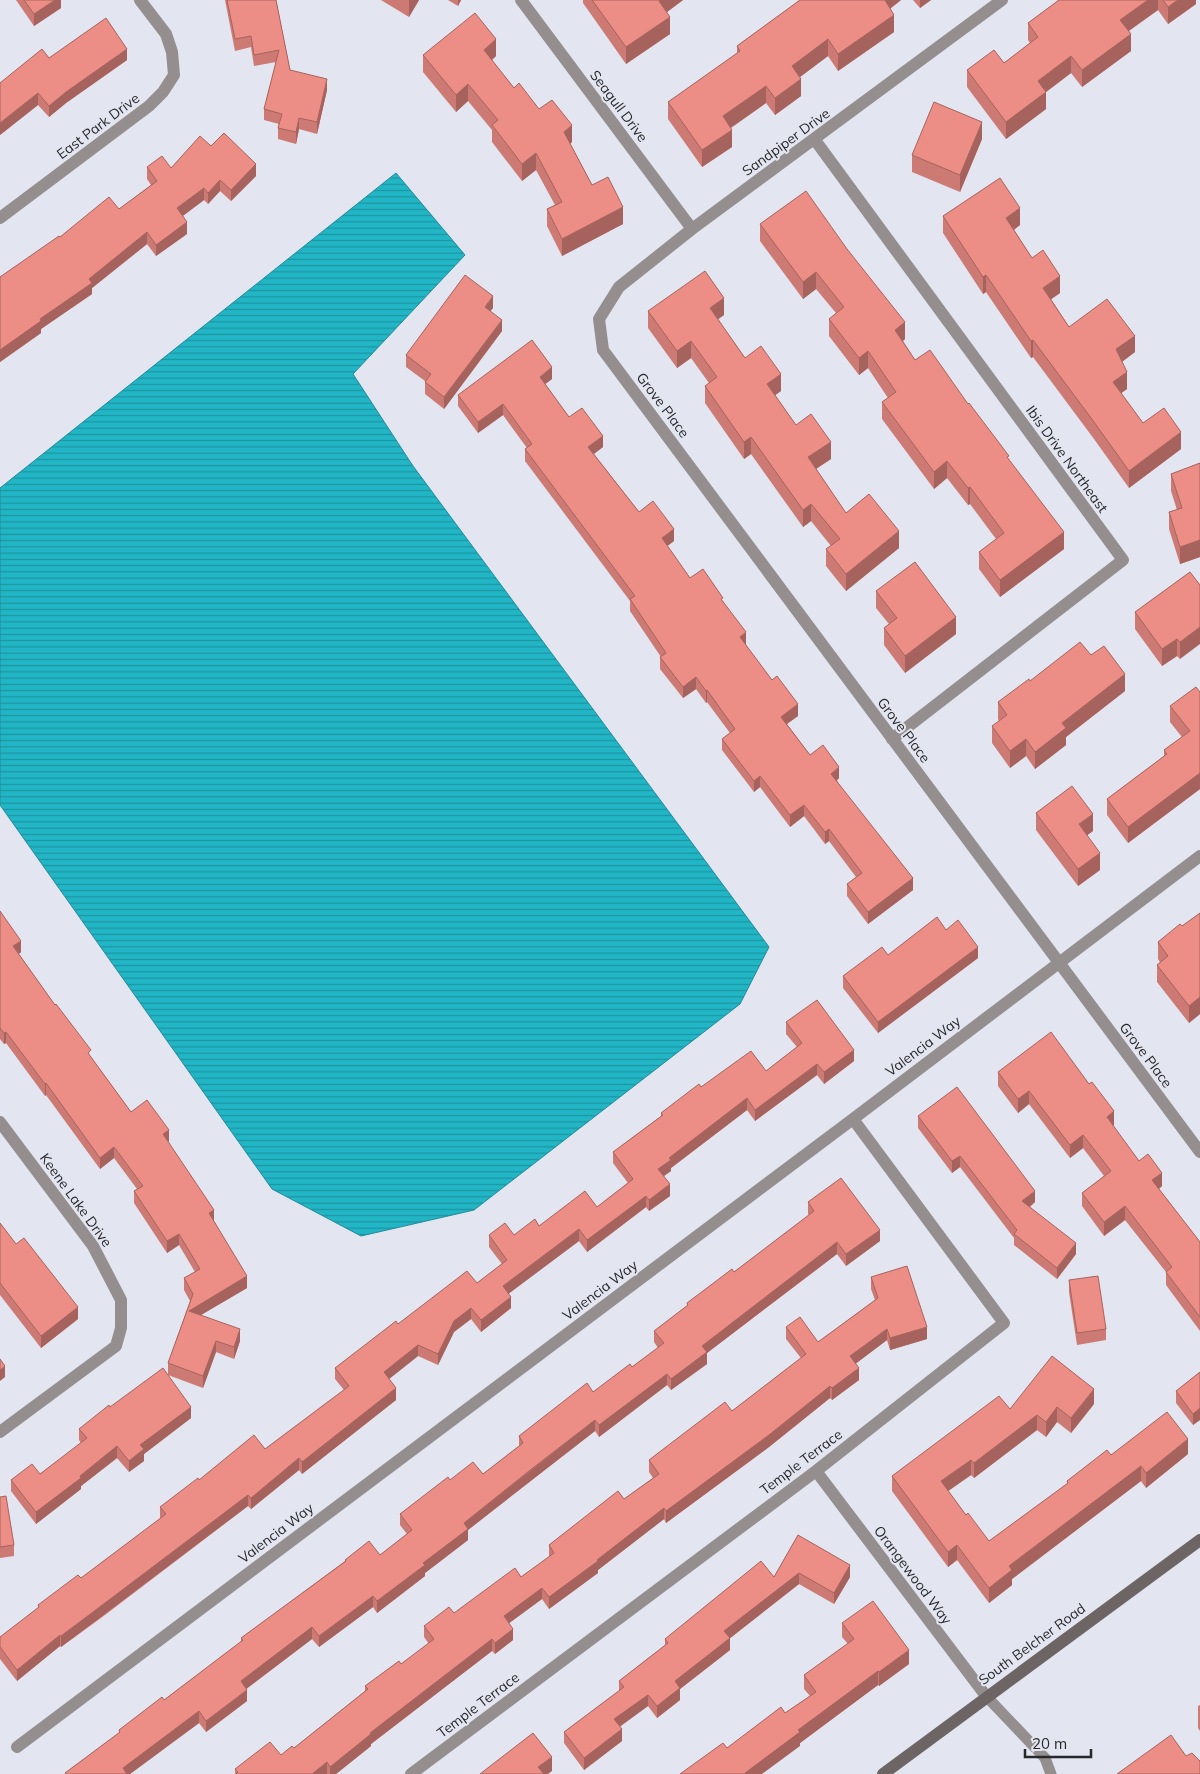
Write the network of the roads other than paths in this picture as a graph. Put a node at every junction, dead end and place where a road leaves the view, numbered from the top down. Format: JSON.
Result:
{"nodes":[{"id":1,"x":140,"y":0,"type":"edge"},
{"id":2,"x":521,"y":0,"type":"edge"},
{"id":3,"x":1002,"y":0,"type":"edge"},
{"id":4,"x":815,"y":140,"type":"junction"},
{"id":5,"x":0,"y":218,"type":"edge"},
{"id":6,"x":692,"y":229,"type":"junction"},
{"id":7,"x":599,"y":319,"type":"joint"},
{"id":8,"x":892,"y":739,"type":"junction"},
{"id":9,"x":1200,"y":856,"type":"edge"},
{"id":10,"x":1058,"y":962,"type":"junction"},
{"id":11,"x":853,"y":1119,"type":"junction"},
{"id":12,"x":0,"y":1122,"type":"edge"},
{"id":13,"x":1200,"y":1152,"type":"edge"},
{"id":14,"x":0,"y":1432,"type":"edge"},
{"id":15,"x":816,"y":1471,"type":"junction"},
{"id":16,"x":1200,"y":1540,"type":"edge"},
{"id":17,"x":986,"y":1696,"type":"junction"},
{"id":18,"x":17,"y":1746,"type":"dead end"},
{"id":19,"x":411,"y":1774,"type":"edge"},
{"id":20,"x":883,"y":1774,"type":"edge"},
{"id":21,"x":1051,"y":1774,"type":"edge"}],
"edges":[{"from":1,"to":5,"type":"street","name":"East Park Drive"},
{"from":2,"to":6,"type":"street","name":"Seagull Drive"},
{"from":3,"to":4,"type":"street","name":"Sandpiper Drive"},
{"from":4,"to":6,"type":"street","name":"Sandpiper Drive"},
{"from":4,"to":8,"type":"street","name":"Ibis Drive Northeast"},
{"from":6,"to":7,"type":"street","name":"Sandpiper Drive"},
{"from":7,"to":8,"type":"street","name":"Grove Place"},
{"from":8,"to":10,"type":"street","name":"Grove Place"},
{"from":9,"to":10,"type":"street","name":"Valencia Way"},
{"from":10,"to":11,"type":"street","name":"Valencia Way"},
{"from":10,"to":13,"type":"street","name":"Grove Place"},
{"from":11,"to":15,"type":"street","name":"Temple Terrace"},
{"from":11,"to":18,"type":"street","name":"Valencia Way"},
{"from":12,"to":14,"type":"street","name":"Keene Lake Drive"},
{"from":15,"to":17,"type":"street","name":"Orangewood Way"},
{"from":15,"to":19,"type":"street","name":"Temple Terrace"},
{"from":16,"to":17,"type":"main road","name":"South Belcher Road"},
{"from":17,"to":20,"type":"main road","name":"South Belcher Road"},
{"from":17,"to":21,"type":"lane"}]}
